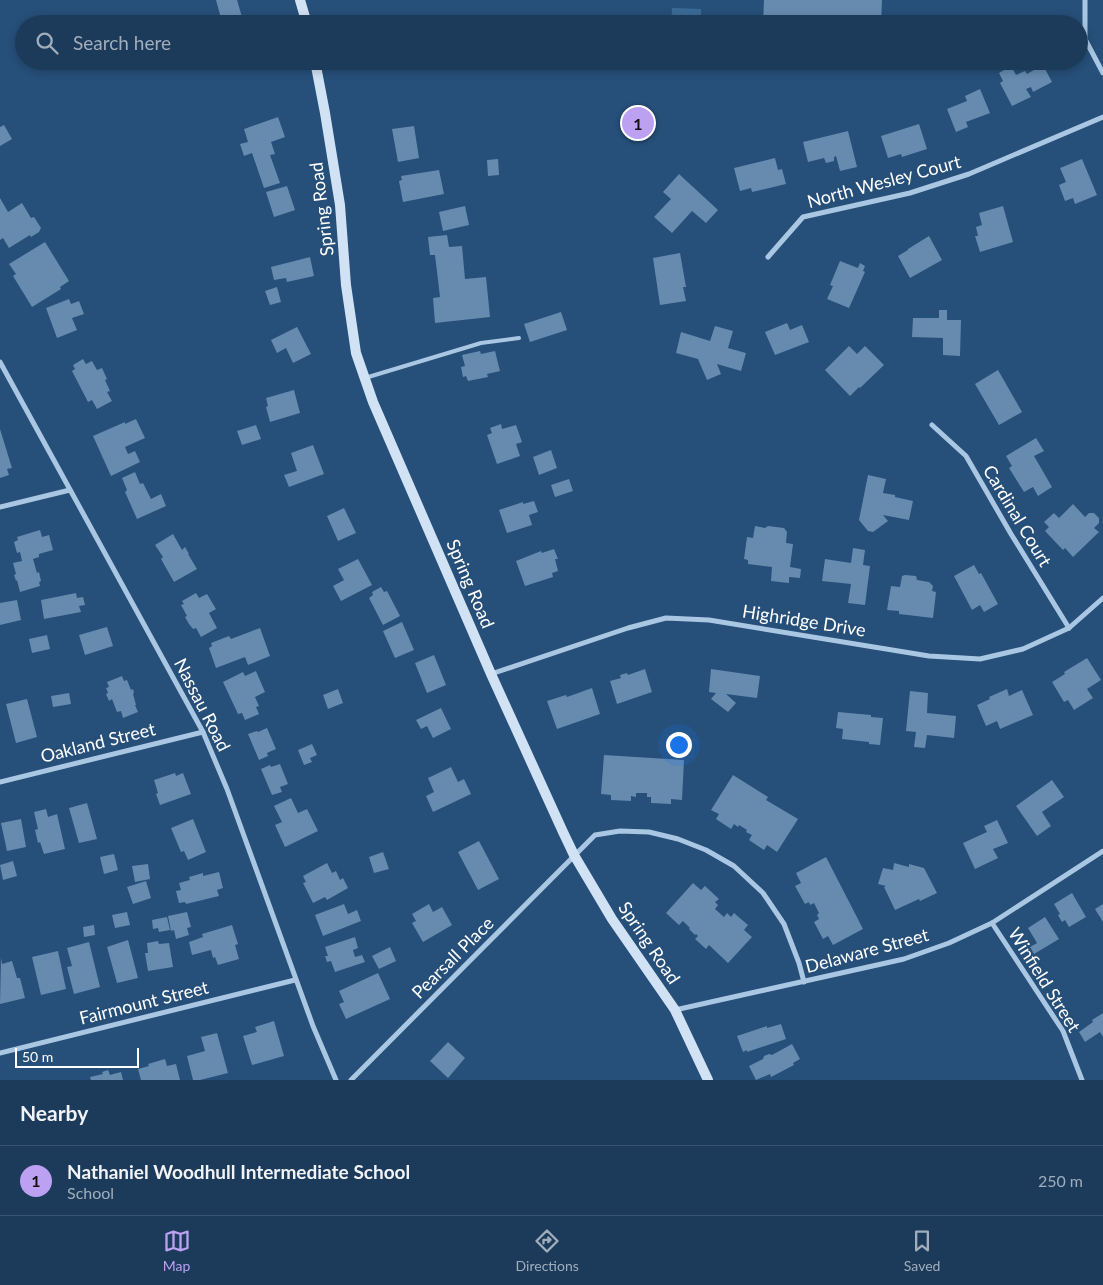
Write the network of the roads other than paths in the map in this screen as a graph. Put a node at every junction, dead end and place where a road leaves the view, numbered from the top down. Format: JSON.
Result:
{"nodes":[{"id":1,"x":300,"y":0,"type":"edge"},
{"id":2,"x":1085,"y":0,"type":"edge"},
{"id":3,"x":304,"y":15,"type":"edge"},
{"id":4,"x":1085,"y":15,"type":"edge"},
{"id":5,"x":1088,"y":43,"type":"edge"},
{"id":6,"x":317,"y":70,"type":"edge"},
{"id":7,"x":1103,"y":73,"type":"edge"},
{"id":8,"x":1103,"y":117,"type":"edge"},
{"id":9,"x":768,"y":257,"type":"dead end"},
{"id":10,"x":519,"y":338,"type":"dead end"},
{"id":11,"x":0,"y":362,"type":"edge"},
{"id":12,"x":365,"y":378,"type":"junction"},
{"id":13,"x":932,"y":425,"type":"dead end"},
{"id":14,"x":70,"y":490,"type":"junction"},
{"id":15,"x":0,"y":507,"type":"edge"},
{"id":16,"x":1103,"y":598,"type":"edge"},
{"id":17,"x":1069,"y":628,"type":"junction"},
{"id":18,"x":491,"y":674,"type":"junction"},
{"id":19,"x":203,"y":732,"type":"junction"},
{"id":20,"x":0,"y":782,"type":"edge"},
{"id":21,"x":1103,"y":851,"type":"edge"},
{"id":22,"x":574,"y":855,"type":"junction"},
{"id":23,"x":992,"y":923,"type":"junction"},
{"id":24,"x":295,"y":980,"type":"junction"},
{"id":25,"x":804,"y":982,"type":"junction"},
{"id":26,"x":675,"y":1010,"type":"junction"},
{"id":27,"x":0,"y":1053,"type":"edge"},
{"id":28,"x":336,"y":1080,"type":"edge"},
{"id":29,"x":351,"y":1080,"type":"edge"},
{"id":30,"x":708,"y":1080,"type":"edge"},
{"id":31,"x":1082,"y":1080,"type":"edge"}],
"edges":[{"from":1,"to":3,"type":"main road"},
{"from":2,"to":4,"type":"street"},
{"from":5,"to":7,"type":"street"},
{"from":6,"to":12,"type":"main road","name":"Spring Road"},
{"from":8,"to":9,"type":"street","name":"North Wesley Court"},
{"from":10,"to":12,"type":"lane"},
{"from":11,"to":14,"type":"street","name":"Nassau Road"},
{"from":12,"to":18,"type":"main road","name":"Spring Road"},
{"from":13,"to":17,"type":"street","name":"Cardinal Court"},
{"from":14,"to":15,"type":"street"},
{"from":14,"to":19,"type":"street","name":"Nassau Road"},
{"from":16,"to":17,"type":"street","name":"Highridge Drive"},
{"from":17,"to":18,"type":"street","name":"Highridge Drive"},
{"from":18,"to":22,"type":"main road","name":"Spring Road"},
{"from":19,"to":20,"type":"street","name":"Oakland Street"},
{"from":19,"to":24,"type":"street","name":"Nassau Road"},
{"from":21,"to":23,"type":"street","name":"Delaware Street"},
{"from":22,"to":25,"type":"street","name":"Pearsall Place"},
{"from":22,"to":26,"type":"main road","name":"Spring Road"},
{"from":22,"to":29,"type":"street","name":"Pearsall Place"},
{"from":23,"to":25,"type":"street","name":"Delaware Street"},
{"from":23,"to":31,"type":"street","name":"Winfield Street"},
{"from":24,"to":27,"type":"street","name":"Fairmount Street"},
{"from":24,"to":28,"type":"street","name":"Nassau Road"},
{"from":25,"to":26,"type":"street","name":"Delaware Street"},
{"from":26,"to":30,"type":"main road","name":"Spring Road"}]}
